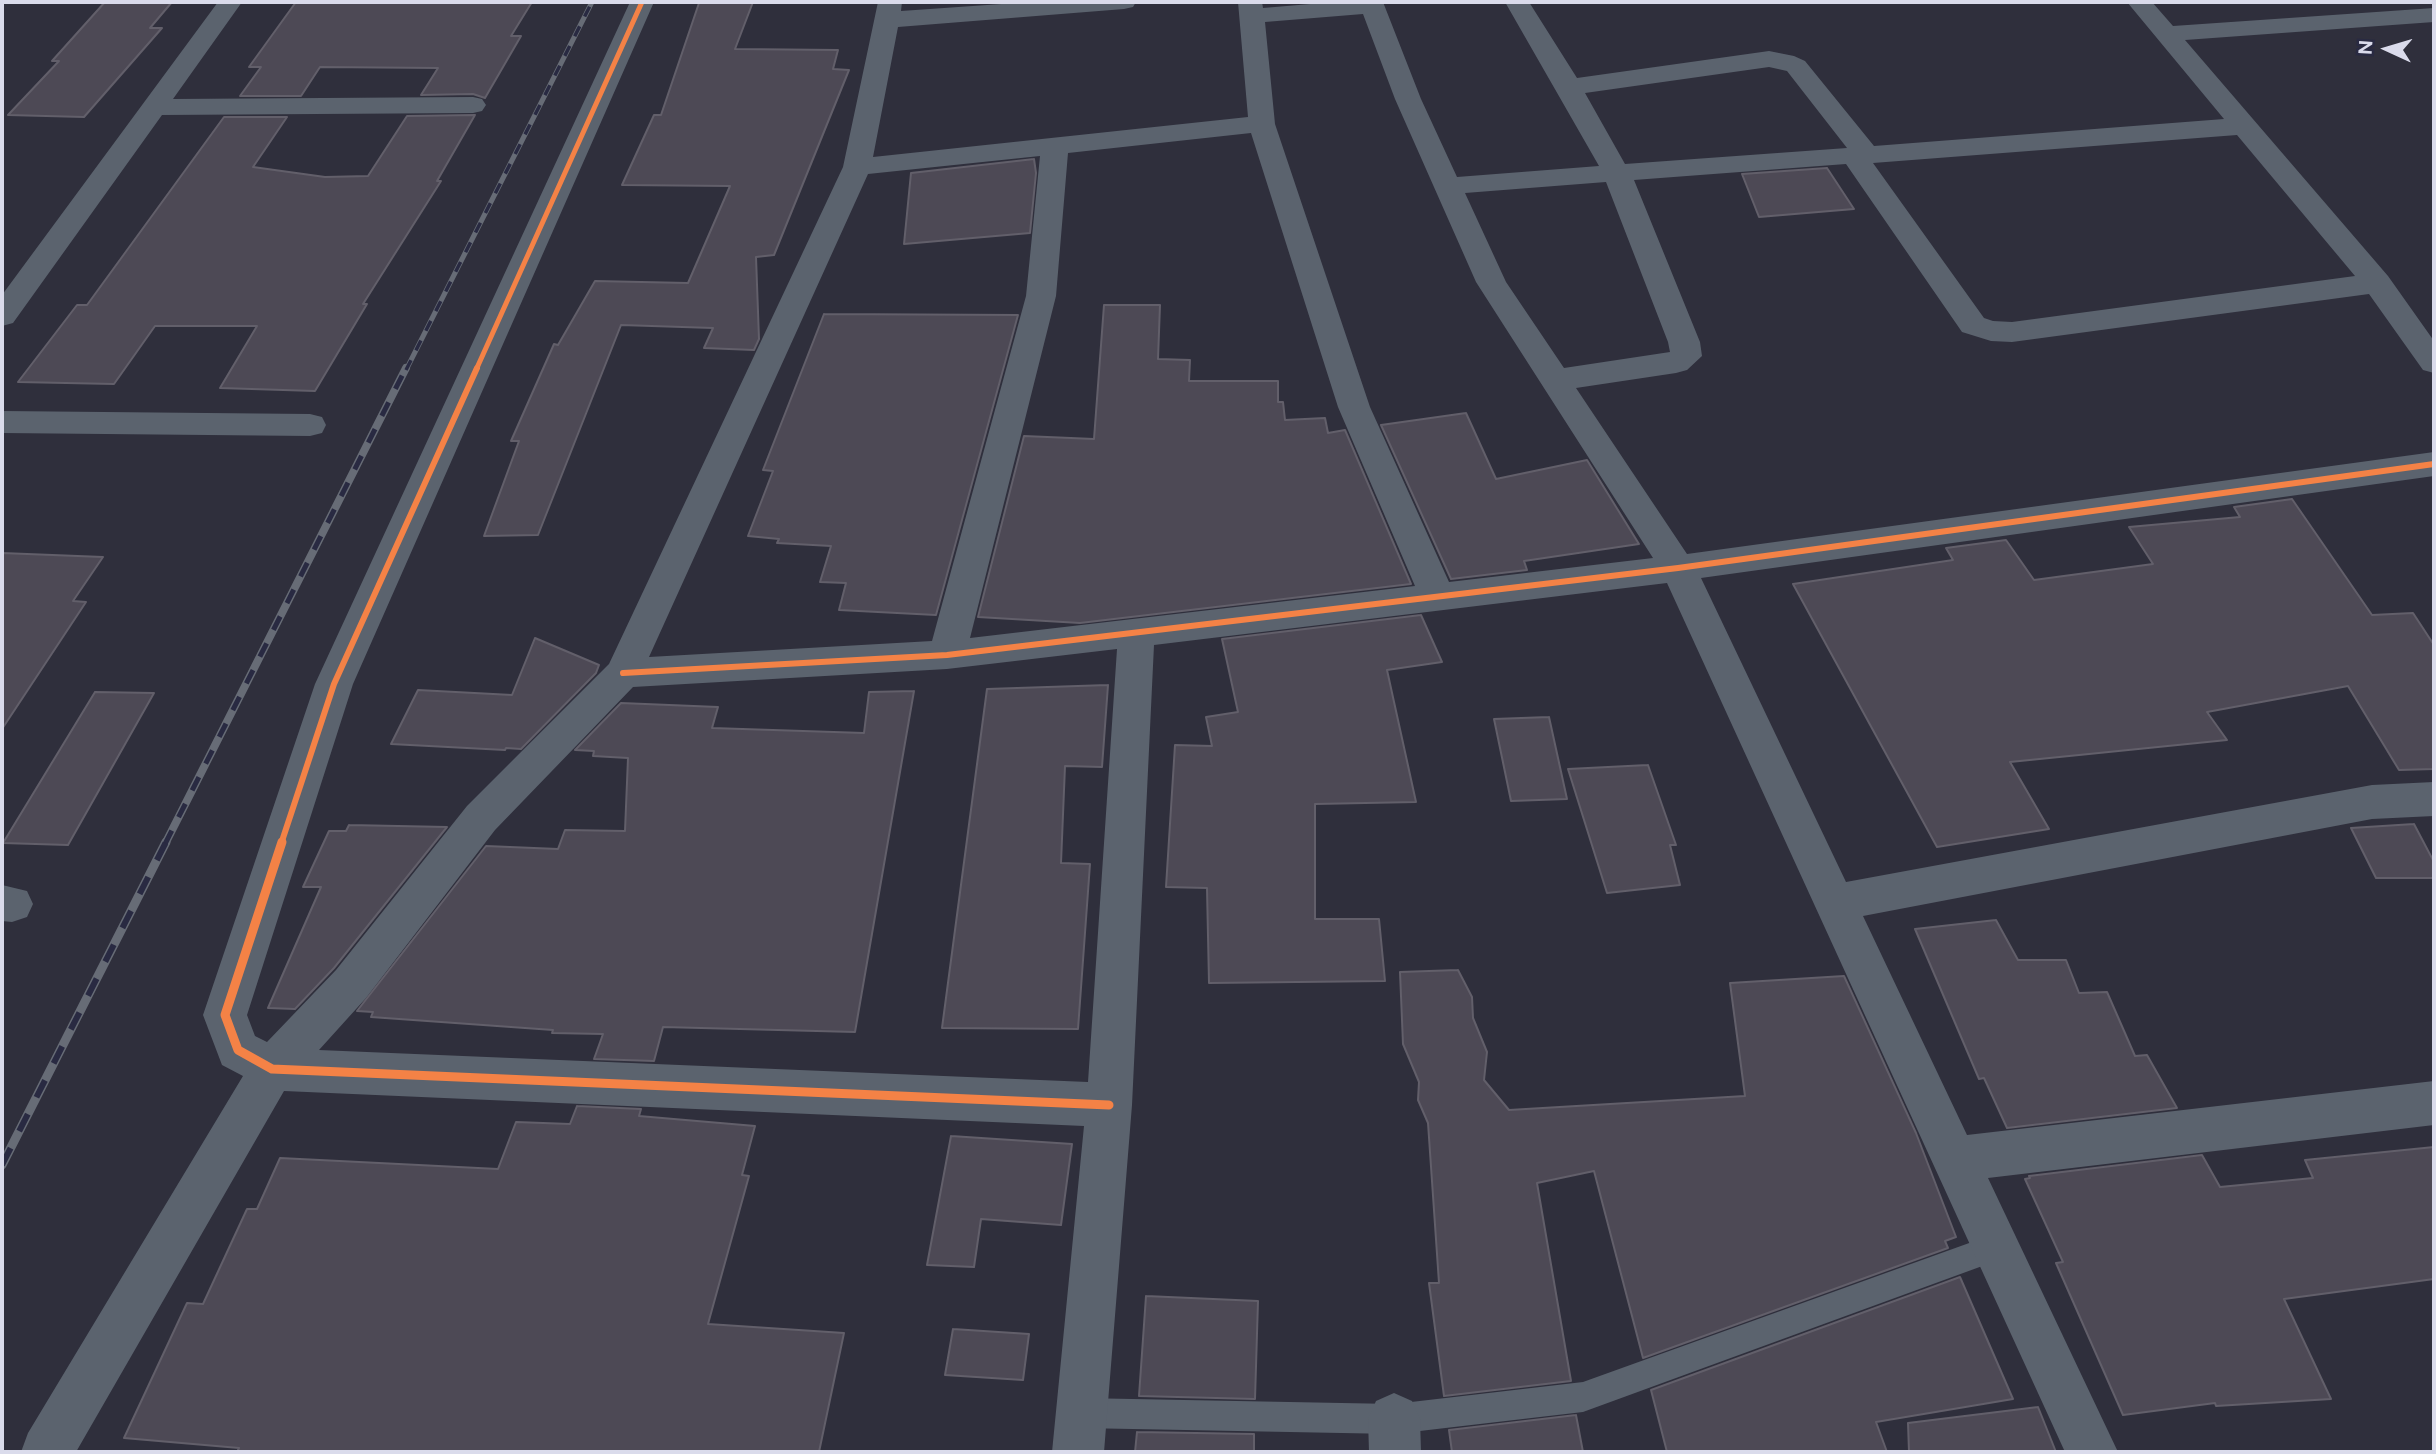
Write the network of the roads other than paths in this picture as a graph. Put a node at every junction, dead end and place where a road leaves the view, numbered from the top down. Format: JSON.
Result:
{"nodes":[{"id":1,"x":230,"y":2,"type":"edge"},
{"id":2,"x":642,"y":2,"type":"edge"},
{"id":3,"x":1124,"y":2,"type":"edge"},
{"id":4,"x":1517,"y":2,"type":"edge"},
{"id":5,"x":2139,"y":2,"type":"edge"},
{"id":6,"x":1372,"y":4,"type":"edge"},
{"id":7,"x":1251,"y":9,"type":"edge"},
{"id":8,"x":889,"y":11,"type":"edge"},
{"id":9,"x":2434,"y":15,"type":"edge"},
{"id":10,"x":2165,"y":34,"type":"junction"},
{"id":11,"x":1570,"y":87,"type":"junction"},
{"id":12,"x":473,"y":105,"type":"dead end"},
{"id":13,"x":154,"y":107,"type":"junction"},
{"id":14,"x":1262,"y":124,"type":"junction"},
{"id":15,"x":2244,"y":125,"type":"junction"},
{"id":16,"x":1055,"y":146,"type":"junction"},
{"id":17,"x":1861,"y":156,"type":"junction"},
{"id":18,"x":857,"y":167,"type":"junction"},
{"id":19,"x":1617,"y":174,"type":"junction"},
{"id":20,"x":1448,"y":186,"type":"junction"},
{"id":21,"x":2377,"y":284,"type":"junction"},
{"id":22,"x":2,"y":316,"type":"edge"},
{"id":23,"x":2430,"y":350,"type":"edge"},
{"id":24,"x":1555,"y":380,"type":"junction"},
{"id":25,"x":2,"y":422,"type":"edge"},
{"id":26,"x":310,"y":425,"type":"dead end"},
{"id":27,"x":2434,"y":464,"type":"edge"},
{"id":28,"x":1678,"y":568,"type":"junction"},
{"id":29,"x":1437,"y":596,"type":"junction"},
{"id":30,"x":1136,"y":633,"type":"junction"},
{"id":31,"x":947,"y":655,"type":"junction"},
{"id":32,"x":623,"y":673,"type":"junction"},
{"id":33,"x":2434,"y":799,"type":"edge"},
{"id":34,"x":1835,"y":903,"type":"junction"},
{"id":35,"x":272,"y":1069,"type":"junction"},
{"id":36,"x":2434,"y":1103,"type":"edge"},
{"id":37,"x":1109,"y":1105,"type":"junction"},
{"id":38,"x":1955,"y":1159,"type":"junction"},
{"id":39,"x":1997,"y":1247,"type":"junction"},
{"id":40,"x":1079,"y":1433,"type":"edge"},
{"id":41,"x":1394,"y":1436,"type":"edge"},
{"id":42,"x":47,"y":1452,"type":"edge"},
{"id":43,"x":2092,"y":1452,"type":"edge"}],
"edges":[{"from":1,"to":13,"type":"street"},
{"from":2,"to":35,"type":"street"},
{"from":3,"to":8,"type":"street"},
{"from":4,"to":11,"type":"street"},
{"from":5,"to":10,"type":"street"},
{"from":6,"to":7,"type":"street"},
{"from":6,"to":20,"type":"street"},
{"from":7,"to":14,"type":"street"},
{"from":8,"to":18,"type":"street"},
{"from":9,"to":10,"type":"street"},
{"from":10,"to":15,"type":"street"},
{"from":11,"to":17,"type":"street"},
{"from":11,"to":19,"type":"street"},
{"from":12,"to":13,"type":"street"},
{"from":13,"to":22,"type":"street"},
{"from":14,"to":16,"type":"street"},
{"from":14,"to":29,"type":"street"},
{"from":15,"to":17,"type":"street"},
{"from":15,"to":21,"type":"street"},
{"from":16,"to":18,"type":"street"},
{"from":16,"to":31,"type":"street"},
{"from":17,"to":19,"type":"street"},
{"from":17,"to":21,"type":"street"},
{"from":18,"to":32,"type":"street"},
{"from":19,"to":20,"type":"street"},
{"from":19,"to":24,"type":"street"},
{"from":20,"to":24,"type":"street"},
{"from":21,"to":23,"type":"street"},
{"from":24,"to":28,"type":"street"},
{"from":25,"to":26,"type":"street"},
{"from":27,"to":28,"type":"street"},
{"from":28,"to":29,"type":"street"},
{"from":28,"to":34,"type":"street"},
{"from":29,"to":30,"type":"street"},
{"from":30,"to":31,"type":"street"},
{"from":30,"to":37,"type":"street"},
{"from":31,"to":32,"type":"street"},
{"from":32,"to":35,"type":"street"},
{"from":33,"to":34,"type":"street"},
{"from":34,"to":38,"type":"street"},
{"from":35,"to":37,"type":"street"},
{"from":35,"to":42,"type":"street"},
{"from":36,"to":38,"type":"street"},
{"from":37,"to":40,"type":"street"},
{"from":38,"to":39,"type":"street"},
{"from":39,"to":41,"type":"lane"},
{"from":39,"to":43,"type":"street"},
{"from":40,"to":41,"type":"lane"}]}
